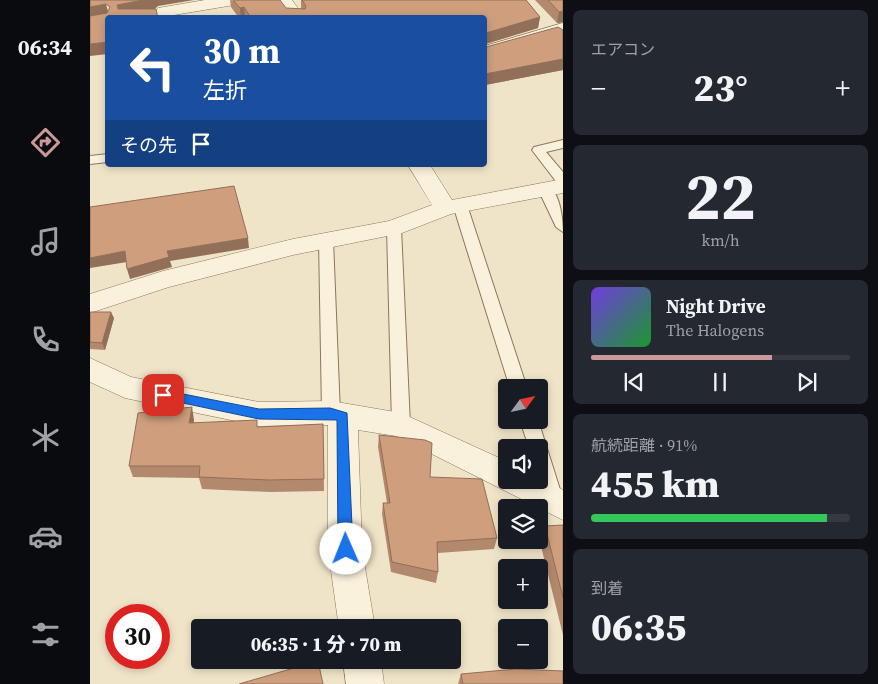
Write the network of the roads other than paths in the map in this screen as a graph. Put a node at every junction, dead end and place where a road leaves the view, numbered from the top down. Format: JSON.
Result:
{"nodes":[{"id":1,"x":234,"y":0,"type":"edge"},
{"id":2,"x":283,"y":0,"type":"edge"},
{"id":3,"x":161,"y":14,"type":"edge"},
{"id":4,"x":295,"y":15,"type":"edge"},
{"id":5,"x":552,"y":26,"type":"edge"},
{"id":6,"x":487,"y":51,"type":"edge"},
{"id":7,"x":563,"y":144,"type":"edge"},
{"id":8,"x":105,"y":158,"type":"edge"},
{"id":9,"x":90,"y":160,"type":"edge"},
{"id":10,"x":421,"y":167,"type":"edge"},
{"id":11,"x":557,"y":185,"type":"edge"},
{"id":12,"x":453,"y":207,"type":"junction"},
{"id":13,"x":563,"y":227,"type":"edge"},
{"id":14,"x":394,"y":228,"type":"junction"},
{"id":15,"x":326,"y":240,"type":"junction"},
{"id":16,"x":90,"y":304,"type":"edge"},
{"id":17,"x":90,"y":369,"type":"edge"},
{"id":18,"x":516,"y":379,"type":"edge"},
{"id":19,"x":337,"y":415,"type":"junction"},
{"id":20,"x":401,"y":425,"type":"junction"},
{"id":21,"x":498,"y":472,"type":"edge"},
{"id":22,"x":548,"y":475,"type":"edge"},
{"id":23,"x":531,"y":489,"type":"edge"},
{"id":24,"x":559,"y":504,"type":"edge"},
{"id":25,"x":356,"y":619,"type":"edge"},
{"id":26,"x":363,"y":669,"type":"edge"},
{"id":27,"x":365,"y":684,"type":"edge"}],
"edges":[{"from":1,"to":3,"type":"street"},
{"from":2,"to":4,"type":"street"},
{"from":5,"to":6,"type":"street"},
{"from":7,"to":11,"type":"lane"},
{"from":8,"to":9,"type":"lane"},
{"from":10,"to":12,"type":"street"},
{"from":11,"to":12,"type":"street"},
{"from":11,"to":13,"type":"lane"},
{"from":12,"to":14,"type":"street"},
{"from":12,"to":18,"type":"lane"},
{"from":14,"to":15,"type":"street"},
{"from":14,"to":20,"type":"lane"},
{"from":15,"to":16,"type":"street"},
{"from":15,"to":19,"type":"lane"},
{"from":17,"to":19,"type":"street"},
{"from":19,"to":20,"type":"street"},
{"from":19,"to":25,"type":"street"},
{"from":20,"to":21,"type":"street"},
{"from":22,"to":24,"type":"lane"},
{"from":23,"to":24,"type":"street"},
{"from":26,"to":27,"type":"street"}]}
